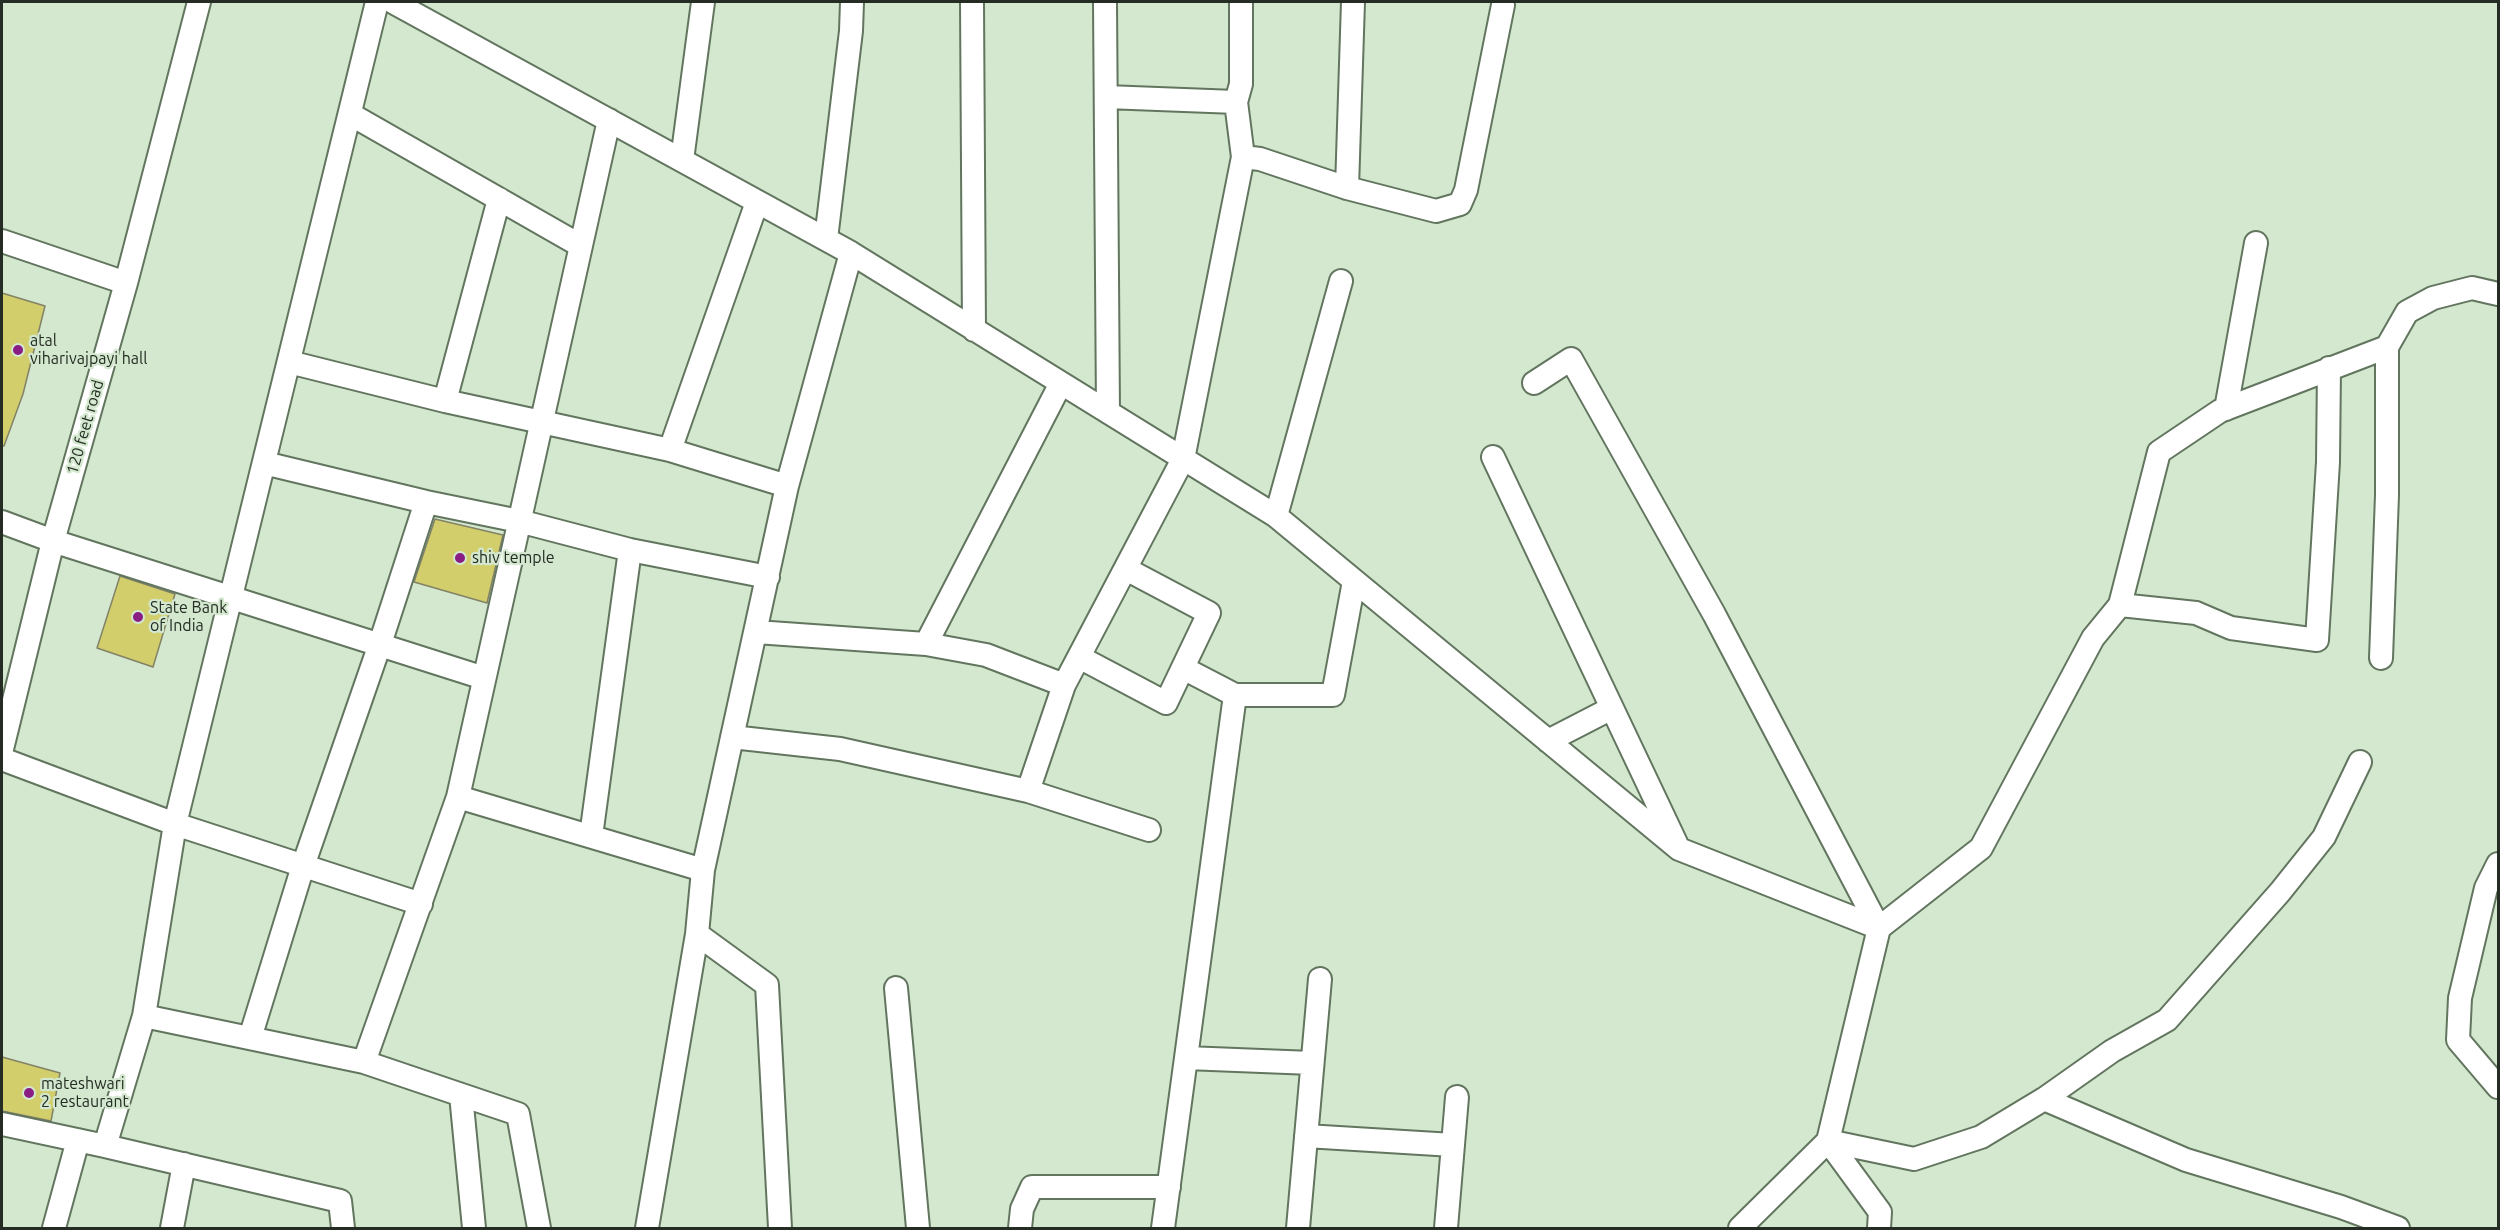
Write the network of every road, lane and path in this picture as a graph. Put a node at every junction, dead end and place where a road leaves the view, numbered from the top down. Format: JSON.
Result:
{"nodes":[{"id":1,"x":199,"y":2,"type":"edge"},
{"id":2,"x":377,"y":2,"type":"edge"},
{"id":3,"x":393,"y":2,"type":"edge"},
{"id":4,"x":703,"y":2,"type":"edge"},
{"id":5,"x":852,"y":2,"type":"edge"},
{"id":6,"x":972,"y":2,"type":"edge"},
{"id":7,"x":1105,"y":2,"type":"edge"},
{"id":8,"x":1241,"y":2,"type":"edge"},
{"id":9,"x":1353,"y":2,"type":"edge"},
{"id":10,"x":1503,"y":5,"type":"dead end"},
{"id":11,"x":1106,"y":97,"type":"junction"},
{"id":12,"x":1236,"y":102,"type":"junction"},
{"id":13,"x":350,"y":114,"type":"junction"},
{"id":14,"x":609,"y":120,"type":"junction"},
{"id":15,"x":1243,"y":157,"type":"junction"},
{"id":16,"x":682,"y":160,"type":"junction"},
{"id":17,"x":1347,"y":188,"type":"junction"},
{"id":18,"x":499,"y":199,"type":"junction"},
{"id":19,"x":757,"y":202,"type":"junction"},
{"id":20,"x":826,"y":239,"type":"junction"},
{"id":21,"x":2,"y":241,"type":"edge"},
{"id":22,"x":2256,"y":243,"type":"dead end"},
{"id":23,"x":581,"y":246,"type":"junction"},
{"id":24,"x":851,"y":253,"type":"junction"},
{"id":25,"x":1341,"y":281,"type":"dead end"},
{"id":26,"x":126,"y":283,"type":"junction"},
{"id":27,"x":2499,"y":294,"type":"edge"},
{"id":28,"x":974,"y":330,"type":"junction"},
{"id":29,"x":2387,"y":347,"type":"junction"},
{"id":30,"x":289,"y":362,"type":"junction"},
{"id":31,"x":2329,"y":368,"type":"junction"},
{"id":32,"x":1061,"y":383,"type":"junction"},
{"id":33,"x":1534,"y":383,"type":"dead end"},
{"id":34,"x":445,"y":401,"type":"junction"},
{"id":35,"x":2226,"y":409,"type":"junction"},
{"id":36,"x":1108,"y":412,"type":"junction"},
{"id":37,"x":542,"y":422,"type":"junction"},
{"id":38,"x":670,"y":450,"type":"junction"},
{"id":39,"x":1493,"y":457,"type":"dead end"},
{"id":40,"x":1183,"y":459,"type":"junction"},
{"id":41,"x":264,"y":463,"type":"junction"},
{"id":42,"x":788,"y":486,"type":"junction"},
{"id":43,"x":426,"y":502,"type":"junction"},
{"id":44,"x":1276,"y":516,"type":"junction"},
{"id":45,"x":519,"y":521,"type":"junction"},
{"id":46,"x":2,"y":522,"type":"edge"},
{"id":47,"x":53,"y":541,"type":"junction"},
{"id":48,"x":630,"y":550,"type":"junction"},
{"id":49,"x":1126,"y":569,"type":"junction"},
{"id":50,"x":768,"y":577,"type":"junction"},
{"id":51,"x":1354,"y":581,"type":"junction"},
{"id":52,"x":231,"y":598,"type":"junction"},
{"id":53,"x":2120,"y":605,"type":"junction"},
{"id":54,"x":756,"y":633,"type":"junction"},
{"id":55,"x":378,"y":644,"type":"junction"},
{"id":56,"x":926,"y":644,"type":"junction"},
{"id":57,"x":1079,"y":657,"type":"junction"},
{"id":58,"x":2381,"y":658,"type":"dead end"},
{"id":59,"x":1183,"y":668,"type":"junction"},
{"id":60,"x":484,"y":678,"type":"junction"},
{"id":61,"x":1064,"y":685,"type":"junction"},
{"id":62,"x":1235,"y":694,"type":"junction"},
{"id":63,"x":1612,"y":708,"type":"junction"},
{"id":64,"x":732,"y":737,"type":"junction"},
{"id":65,"x":3,"y":739,"type":"edge"},
{"id":66,"x":1548,"y":741,"type":"junction"},
{"id":67,"x":2,"y":759,"type":"edge"},
{"id":68,"x":2360,"y":762,"type":"dead end"},
{"id":69,"x":1028,"y":791,"type":"junction"},
{"id":70,"x":458,"y":797,"type":"junction"},
{"id":71,"x":175,"y":824,"type":"junction"},
{"id":72,"x":1149,"y":830,"type":"dead end"},
{"id":73,"x":591,"y":836,"type":"junction"},
{"id":74,"x":1679,"y":849,"type":"junction"},
{"id":75,"x":2499,"y":864,"type":"edge"},
{"id":76,"x":303,"y":866,"type":"junction"},
{"id":77,"x":704,"y":870,"type":"junction"},
{"id":78,"x":421,"y":904,"type":"junction"},
{"id":79,"x":1879,"y":928,"type":"junction"},
{"id":80,"x":697,"y":934,"type":"junction"},
{"id":81,"x":1320,"y":979,"type":"dead end"},
{"id":82,"x":896,"y":988,"type":"dead end"},
{"id":83,"x":144,"y":1017,"type":"junction"},
{"id":84,"x":250,"y":1038,"type":"junction"},
{"id":85,"x":1186,"y":1058,"type":"junction"},
{"id":86,"x":364,"y":1062,"type":"junction"},
{"id":87,"x":1312,"y":1063,"type":"junction"},
{"id":88,"x":2499,"y":1087,"type":"edge"},
{"id":89,"x":461,"y":1095,"type":"junction"},
{"id":90,"x":1457,"y":1097,"type":"dead end"},
{"id":91,"x":2044,"y":1099,"type":"junction"},
{"id":92,"x":2,"y":1124,"type":"edge"},
{"id":93,"x":1306,"y":1136,"type":"junction"},
{"id":94,"x":78,"y":1140,"type":"junction"},
{"id":95,"x":1828,"y":1141,"type":"junction"},
{"id":96,"x":1453,"y":1145,"type":"junction"},
{"id":97,"x":105,"y":1146,"type":"junction"},
{"id":98,"x":184,"y":1164,"type":"junction"},
{"id":99,"x":1169,"y":1187,"type":"junction"},
{"id":100,"x":2356,"y":1220,"type":"edge"},
{"id":101,"x":54,"y":1228,"type":"edge"},
{"id":102,"x":172,"y":1228,"type":"edge"},
{"id":103,"x":343,"y":1228,"type":"edge"},
{"id":104,"x":474,"y":1228,"type":"edge"},
{"id":105,"x":539,"y":1228,"type":"edge"},
{"id":106,"x":647,"y":1228,"type":"edge"},
{"id":107,"x":780,"y":1228,"type":"edge"},
{"id":108,"x":918,"y":1228,"type":"edge"},
{"id":109,"x":1020,"y":1228,"type":"edge"},
{"id":110,"x":1163,"y":1228,"type":"edge"},
{"id":111,"x":1298,"y":1228,"type":"edge"},
{"id":112,"x":1446,"y":1228,"type":"edge"},
{"id":113,"x":1740,"y":1228,"type":"edge"},
{"id":114,"x":1880,"y":1228,"type":"edge"},
{"id":115,"x":2398,"y":1228,"type":"edge"}],
"edges":[{"from":1,"to":26,"type":"street","name":"120 feet road"},
{"from":2,"to":13,"type":"street"},
{"from":3,"to":14,"type":"street"},
{"from":4,"to":16,"type":"street"},
{"from":5,"to":20,"type":"street"},
{"from":6,"to":28,"type":"street"},
{"from":7,"to":11,"type":"street"},
{"from":8,"to":12,"type":"street"},
{"from":9,"to":17,"type":"street"},
{"from":10,"to":17,"type":"street"},
{"from":11,"to":12,"type":"street"},
{"from":11,"to":36,"type":"street"},
{"from":12,"to":15,"type":"street"},
{"from":13,"to":18,"type":"street"},
{"from":13,"to":30,"type":"street"},
{"from":14,"to":16,"type":"street"},
{"from":14,"to":23,"type":"street"},
{"from":15,"to":17,"type":"street"},
{"from":15,"to":40,"type":"street"},
{"from":16,"to":19,"type":"street"},
{"from":18,"to":23,"type":"street"},
{"from":18,"to":34,"type":"street"},
{"from":19,"to":20,"type":"street"},
{"from":19,"to":38,"type":"street"},
{"from":20,"to":24,"type":"street"},
{"from":21,"to":26,"type":"street"},
{"from":22,"to":35,"type":"street"},
{"from":23,"to":37,"type":"street"},
{"from":24,"to":28,"type":"street"},
{"from":24,"to":42,"type":"street"},
{"from":25,"to":44,"type":"street"},
{"from":26,"to":47,"type":"street","name":"120 feet road"},
{"from":27,"to":29,"type":"street"},
{"from":28,"to":32,"type":"street"},
{"from":29,"to":31,"type":"street"},
{"from":29,"to":58,"type":"street"},
{"from":30,"to":34,"type":"street"},
{"from":30,"to":41,"type":"street"},
{"from":31,"to":35,"type":"street"},
{"from":31,"to":53,"type":"street"},
{"from":32,"to":36,"type":"street"},
{"from":32,"to":56,"type":"street"},
{"from":33,"to":79,"type":"street"},
{"from":34,"to":37,"type":"street"},
{"from":35,"to":53,"type":"street"},
{"from":36,"to":40,"type":"street"},
{"from":37,"to":38,"type":"street"},
{"from":37,"to":45,"type":"street"},
{"from":38,"to":42,"type":"street"},
{"from":39,"to":63,"type":"street"},
{"from":40,"to":44,"type":"street"},
{"from":40,"to":49,"type":"street"},
{"from":41,"to":43,"type":"street"},
{"from":41,"to":52,"type":"street"},
{"from":42,"to":50,"type":"street"},
{"from":43,"to":45,"type":"street"},
{"from":43,"to":55,"type":"street"},
{"from":44,"to":51,"type":"street"},
{"from":45,"to":48,"type":"street"},
{"from":45,"to":60,"type":"street"},
{"from":46,"to":47,"type":"street"},
{"from":47,"to":52,"type":"street"},
{"from":47,"to":65,"type":"street","name":"120 feet road"},
{"from":48,"to":50,"type":"street"},
{"from":48,"to":73,"type":"street"},
{"from":49,"to":57,"type":"street"},
{"from":49,"to":59,"type":"street"},
{"from":50,"to":54,"type":"street"},
{"from":51,"to":62,"type":"street"},
{"from":51,"to":66,"type":"street"},
{"from":52,"to":55,"type":"street"},
{"from":52,"to":71,"type":"street"},
{"from":53,"to":79,"type":"street"},
{"from":54,"to":56,"type":"street"},
{"from":54,"to":64,"type":"street"},
{"from":55,"to":60,"type":"street"},
{"from":55,"to":76,"type":"street"},
{"from":56,"to":61,"type":"street"},
{"from":57,"to":59,"type":"street"},
{"from":57,"to":61,"type":"street"},
{"from":59,"to":62,"type":"street"},
{"from":60,"to":70,"type":"street"},
{"from":61,"to":69,"type":"street"},
{"from":62,"to":85,"type":"street"},
{"from":63,"to":66,"type":"street"},
{"from":63,"to":74,"type":"street"},
{"from":64,"to":69,"type":"street"},
{"from":64,"to":77,"type":"street"},
{"from":66,"to":74,"type":"street"},
{"from":67,"to":71,"type":"street"},
{"from":68,"to":91,"type":"street"},
{"from":69,"to":72,"type":"street"},
{"from":70,"to":73,"type":"street"},
{"from":70,"to":78,"type":"street"},
{"from":71,"to":76,"type":"street"},
{"from":71,"to":83,"type":"street"},
{"from":73,"to":77,"type":"street"},
{"from":74,"to":79,"type":"street"},
{"from":75,"to":88,"type":"street"},
{"from":76,"to":78,"type":"street"},
{"from":76,"to":84,"type":"street"},
{"from":77,"to":80,"type":"street"},
{"from":78,"to":86,"type":"street"},
{"from":79,"to":95,"type":"street"},
{"from":80,"to":106,"type":"street"},
{"from":80,"to":107,"type":"street"},
{"from":81,"to":87,"type":"street"},
{"from":82,"to":108,"type":"street"},
{"from":83,"to":84,"type":"street"},
{"from":83,"to":97,"type":"street"},
{"from":84,"to":86,"type":"street"},
{"from":85,"to":87,"type":"street"},
{"from":85,"to":99,"type":"street"},
{"from":86,"to":89,"type":"street"},
{"from":87,"to":93,"type":"street"},
{"from":89,"to":104,"type":"street"},
{"from":89,"to":105,"type":"street"},
{"from":90,"to":96,"type":"street"},
{"from":91,"to":95,"type":"street"},
{"from":91,"to":100,"type":"street"},
{"from":92,"to":94,"type":"street"},
{"from":93,"to":96,"type":"street"},
{"from":93,"to":111,"type":"street"},
{"from":94,"to":97,"type":"street"},
{"from":94,"to":101,"type":"street"},
{"from":95,"to":113,"type":"street"},
{"from":95,"to":114,"type":"street"},
{"from":96,"to":112,"type":"street"},
{"from":97,"to":98,"type":"street"},
{"from":98,"to":102,"type":"street"},
{"from":98,"to":103,"type":"street"},
{"from":99,"to":109,"type":"street"},
{"from":99,"to":110,"type":"street"},
{"from":100,"to":115,"type":"street"}]}
